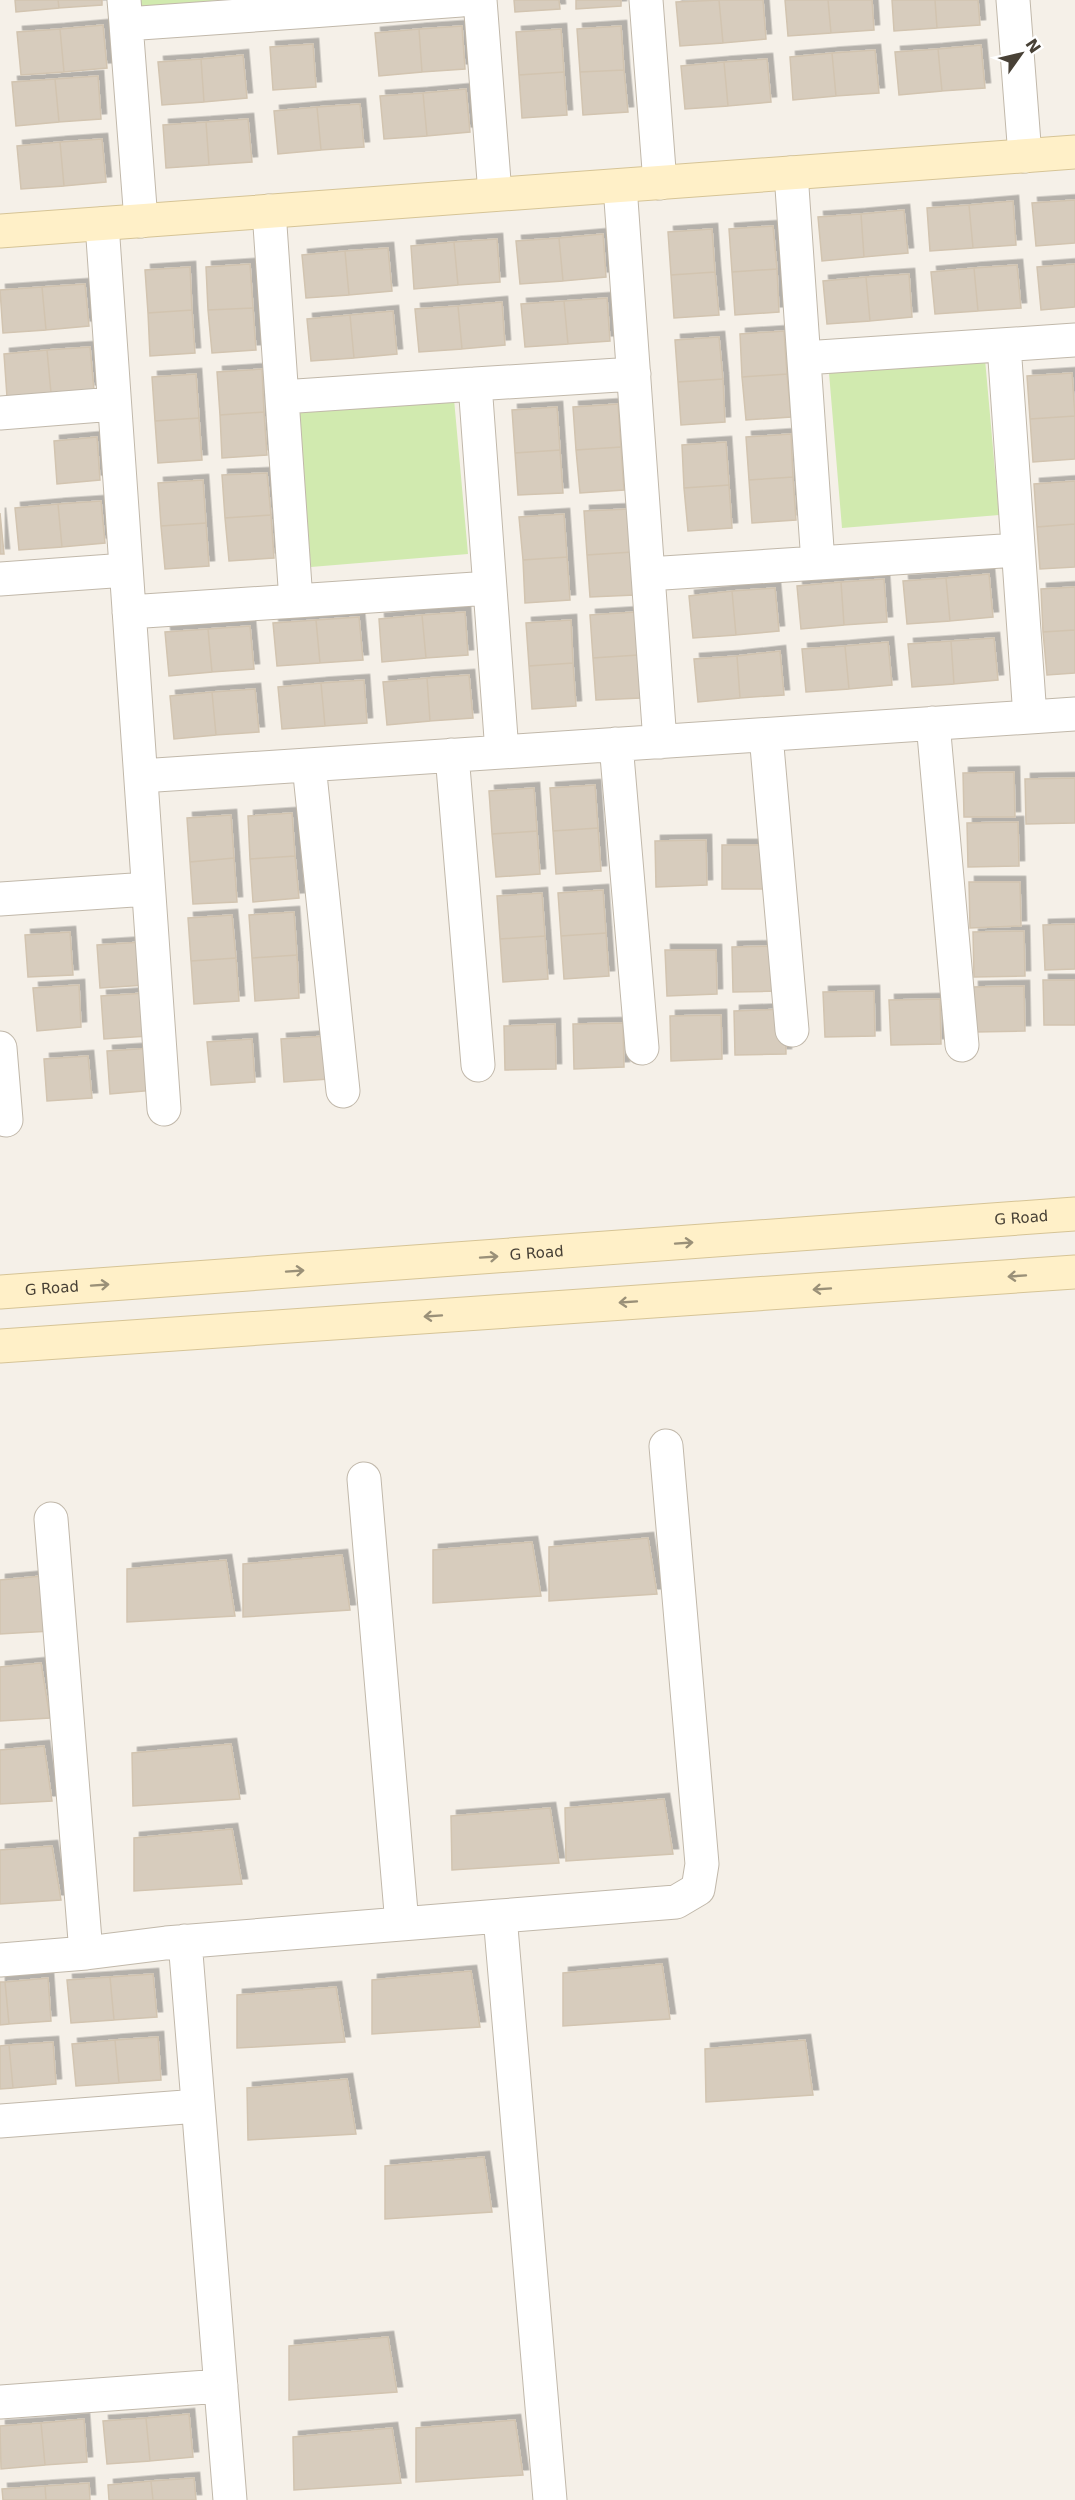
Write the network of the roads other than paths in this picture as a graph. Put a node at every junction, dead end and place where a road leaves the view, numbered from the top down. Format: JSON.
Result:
{"nodes":[{"id":1,"x":461,"y":0,"type":"edge"},
{"id":2,"x":480,"y":0,"type":"edge"},
{"id":3,"x":646,"y":0,"type":"edge"},
{"id":4,"x":1013,"y":0,"type":"edge"},
{"id":5,"x":311,"y":5,"type":"edge"},
{"id":6,"x":125,"y":12,"type":"edge"},
{"id":7,"x":1075,"y":152,"type":"edge"},
{"id":8,"x":1025,"y":156,"type":"junction"},
{"id":9,"x":790,"y":173,"type":"junction"},
{"id":10,"x":660,"y":183,"type":"junction"},
{"id":11,"x":620,"y":186,"type":"junction"},
{"id":12,"x":495,"y":195,"type":"junction"},
{"id":13,"x":269,"y":211,"type":"junction"},
{"id":14,"x":141,"y":221,"type":"junction"},
{"id":15,"x":102,"y":224,"type":"junction"},
{"id":16,"x":0,"y":231,"type":"edge"},
{"id":17,"x":1075,"y":340,"type":"edge"},
{"id":18,"x":1004,"y":345,"type":"junction"},
{"id":19,"x":804,"y":358,"type":"junction"},
{"id":20,"x":634,"y":374,"type":"junction"},
{"id":21,"x":476,"y":384,"type":"junction"},
{"id":22,"x":282,"y":397,"type":"junction"},
{"id":23,"x":114,"y":404,"type":"junction"},
{"id":24,"x":0,"y":413,"type":"edge"},
{"id":25,"x":1018,"y":550,"type":"junction"},
{"id":26,"x":818,"y":563,"type":"junction"},
{"id":27,"x":126,"y":570,"type":"junction"},
{"id":28,"x":648,"y":574,"type":"junction"},
{"id":29,"x":0,"y":579,"type":"edge"},
{"id":30,"x":490,"y":588,"type":"junction"},
{"id":31,"x":296,"y":601,"type":"junction"},
{"id":32,"x":129,"y":612,"type":"junction"},
{"id":33,"x":1075,"y":714,"type":"edge"},
{"id":34,"x":1030,"y":717,"type":"junction"},
{"id":35,"x":933,"y":723,"type":"junction"},
{"id":36,"x":766,"y":735,"type":"junction"},
{"id":37,"x":660,"y":742,"type":"junction"},
{"id":38,"x":616,"y":744,"type":"junction"},
{"id":39,"x":502,"y":752,"type":"junction"},
{"id":40,"x":452,"y":755,"type":"junction"},
{"id":41,"x":309,"y":765,"type":"junction"},
{"id":42,"x":141,"y":776,"type":"junction"},
{"id":43,"x":148,"y":889,"type":"junction"},
{"id":44,"x":0,"y":899,"type":"edge"},
{"id":45,"x":792,"y":1030,"type":"dead end"},
{"id":46,"x":962,"y":1045,"type":"dead end"},
{"id":47,"x":0,"y":1048,"type":"edge"},
{"id":48,"x":642,"y":1048,"type":"dead end"},
{"id":49,"x":478,"y":1065,"type":"dead end"},
{"id":50,"x":343,"y":1091,"type":"dead end"},
{"id":51,"x":164,"y":1109,"type":"dead end"},
{"id":52,"x":6,"y":1120,"type":"dead end"},
{"id":53,"x":1075,"y":1215,"type":"edge"},
{"id":54,"x":1075,"y":1272,"type":"edge"},
{"id":55,"x":0,"y":1292,"type":"edge"},
{"id":56,"x":0,"y":1346,"type":"edge"},
{"id":57,"x":666,"y":1446,"type":"dead end"},
{"id":58,"x":364,"y":1479,"type":"dead end"},
{"id":59,"x":51,"y":1520,"type":"dead end"},
{"id":60,"x":500,"y":1916,"type":"junction"},
{"id":61,"x":402,"y":1924,"type":"junction"},
{"id":62,"x":185,"y":1941,"type":"junction"},
{"id":63,"x":86,"y":1953,"type":"junction"},
{"id":64,"x":0,"y":1960,"type":"edge"},
{"id":65,"x":198,"y":2106,"type":"junction"},
{"id":66,"x":0,"y":2121,"type":"edge"},
{"id":67,"x":221,"y":2386,"type":"junction"},
{"id":68,"x":0,"y":2403,"type":"edge"},
{"id":69,"x":230,"y":2500,"type":"edge"},
{"id":70,"x":550,"y":2500,"type":"edge"}],
"edges":[{"from":1,"to":5,"type":"street"},
{"from":2,"to":12,"type":"street"},
{"from":3,"to":10,"type":"street"},
{"from":4,"to":8,"type":"street"},
{"from":5,"to":6,"type":"street"},
{"from":6,"to":14,"type":"street"},
{"from":7,"to":8,"type":"street"},
{"from":8,"to":9,"type":"street"},
{"from":9,"to":10,"type":"street"},
{"from":9,"to":19,"type":"street"},
{"from":10,"to":11,"type":"street"},
{"from":11,"to":12,"type":"street"},
{"from":11,"to":20,"type":"street"},
{"from":12,"to":13,"type":"street"},
{"from":13,"to":14,"type":"street"},
{"from":13,"to":22,"type":"street"},
{"from":14,"to":15,"type":"street"},
{"from":15,"to":16,"type":"street"},
{"from":15,"to":23,"type":"street"},
{"from":17,"to":18,"type":"street"},
{"from":18,"to":19,"type":"street"},
{"from":18,"to":25,"type":"street"},
{"from":19,"to":26,"type":"street"},
{"from":20,"to":21,"type":"street"},
{"from":20,"to":28,"type":"street"},
{"from":21,"to":22,"type":"street"},
{"from":21,"to":30,"type":"street"},
{"from":22,"to":31,"type":"street"},
{"from":23,"to":24,"type":"street"},
{"from":23,"to":27,"type":"street"},
{"from":25,"to":26,"type":"street"},
{"from":25,"to":34,"type":"street"},
{"from":26,"to":28,"type":"street"},
{"from":27,"to":29,"type":"street"},
{"from":27,"to":32,"type":"street"},
{"from":28,"to":37,"type":"street"},
{"from":30,"to":31,"type":"street"},
{"from":30,"to":39,"type":"street"},
{"from":31,"to":32,"type":"street"},
{"from":32,"to":42,"type":"street"},
{"from":33,"to":34,"type":"street"},
{"from":34,"to":35,"type":"street"},
{"from":35,"to":36,"type":"street"},
{"from":35,"to":46,"type":"street"},
{"from":36,"to":37,"type":"street"},
{"from":36,"to":45,"type":"street"},
{"from":37,"to":38,"type":"street"},
{"from":38,"to":39,"type":"street"},
{"from":38,"to":48,"type":"street"},
{"from":39,"to":40,"type":"street"},
{"from":40,"to":41,"type":"street"},
{"from":40,"to":49,"type":"street"},
{"from":41,"to":42,"type":"street"},
{"from":41,"to":50,"type":"street"},
{"from":42,"to":43,"type":"street"},
{"from":43,"to":44,"type":"street"},
{"from":43,"to":51,"type":"street"},
{"from":47,"to":52,"type":"street"},
{"from":55,"to":53,"type":"street","name":"G Road","one_way":true},
{"from":54,"to":56,"type":"street","one_way":true},
{"from":57,"to":60,"type":"street"},
{"from":58,"to":61,"type":"street"},
{"from":59,"to":63,"type":"street"},
{"from":60,"to":61,"type":"street"},
{"from":60,"to":70,"type":"street"},
{"from":61,"to":62,"type":"street"},
{"from":62,"to":63,"type":"street"},
{"from":62,"to":65,"type":"street"},
{"from":63,"to":64,"type":"street"},
{"from":65,"to":66,"type":"street"},
{"from":65,"to":67,"type":"street"},
{"from":67,"to":68,"type":"street"},
{"from":67,"to":69,"type":"street"}]}
